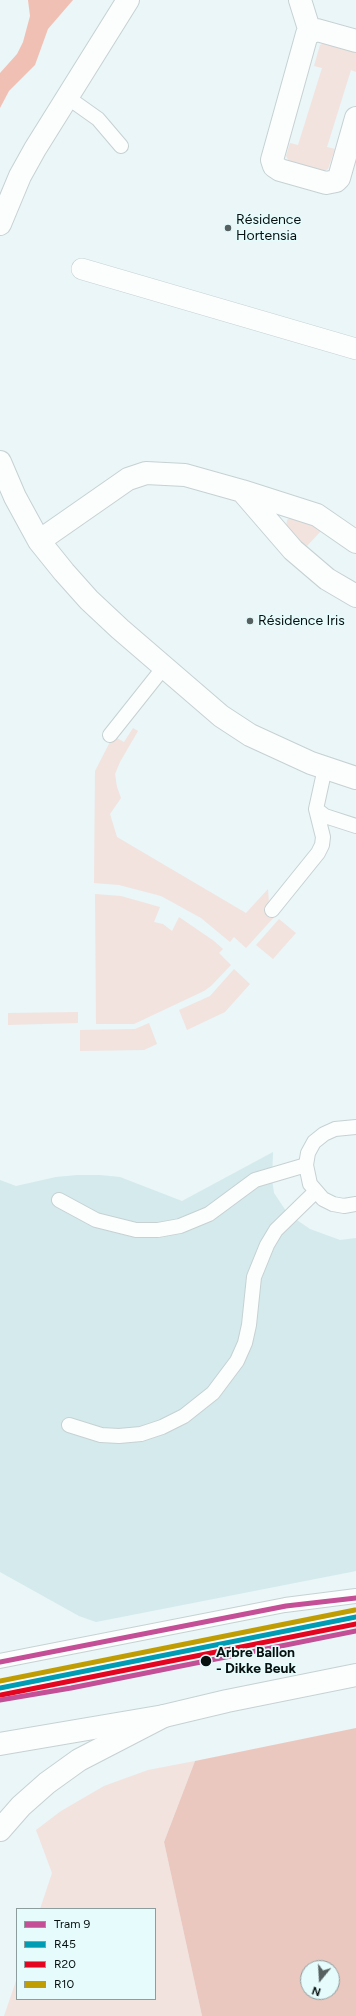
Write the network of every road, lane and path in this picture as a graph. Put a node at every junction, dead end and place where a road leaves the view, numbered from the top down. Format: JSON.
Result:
{"nodes":[{"id":1,"x":128,"y":0,"type":"edge"},
{"id":2,"x":300,"y":0,"type":"edge"},
{"id":3,"x":310,"y":32,"type":"junction"},
{"id":4,"x":356,"y":41,"type":"edge"},
{"id":5,"x":67,"y":97,"type":"junction"},
{"id":6,"x":356,"y":118,"type":"edge"},
{"id":7,"x":121,"y":146,"type":"dead end"},
{"id":8,"x":349,"y":171,"type":"edge"},
{"id":9,"x":0,"y":224,"type":"edge"},
{"id":10,"x":82,"y":269,"type":"dead end"},
{"id":11,"x":356,"y":349,"type":"edge"},
{"id":12,"x":0,"y":462,"type":"edge"},
{"id":13,"x":242,"y":491,"type":"junction"},
{"id":14,"x":39,"y":541,"type":"junction"},
{"id":15,"x":356,"y":542,"type":"edge"},
{"id":16,"x":356,"y":596,"type":"edge"},
{"id":17,"x":164,"y":667,"type":"junction"},
{"id":18,"x":110,"y":735,"type":"dead end"},
{"id":19,"x":325,"y":768,"type":"junction"},
{"id":20,"x":356,"y":778,"type":"edge"},
{"id":21,"x":316,"y":809,"type":"junction"},
{"id":22,"x":356,"y":826,"type":"edge"},
{"id":23,"x":272,"y":910,"type":"dead end"},
{"id":24,"x":356,"y":1127,"type":"edge"},
{"id":25,"x":306,"y":1165,"type":"junction"},
{"id":26,"x":315,"y":1192,"type":"junction"},
{"id":27,"x":59,"y":1200,"type":"dead end"},
{"id":28,"x":356,"y":1204,"type":"edge"},
{"id":29,"x":69,"y":1425,"type":"dead end"},
{"id":30,"x":356,"y":1596,"type":"edge"},
{"id":31,"x":356,"y":1617,"type":"edge"},
{"id":32,"x":0,"y":1661,"type":"edge"},
{"id":33,"x":356,"y":1675,"type":"edge"},
{"id":34,"x":0,"y":1688,"type":"edge"},
{"id":35,"x":164,"y":1716,"type":"junction"},
{"id":36,"x":0,"y":1744,"type":"edge"},
{"id":37,"x":0,"y":1830,"type":"edge"}],
"edges":[{"from":1,"to":5,"type":"street"},
{"from":2,"to":3,"type":"street"},
{"from":3,"to":4,"type":"street"},
{"from":3,"to":8,"type":"street"},
{"from":5,"to":7,"type":"lane"},
{"from":5,"to":9,"type":"street"},
{"from":6,"to":8,"type":"street"},
{"from":10,"to":11,"type":"street"},
{"from":12,"to":14,"type":"street"},
{"from":13,"to":14,"type":"street"},
{"from":13,"to":15,"type":"street"},
{"from":13,"to":16,"type":"street"},
{"from":14,"to":17,"type":"street"},
{"from":17,"to":18,"type":"lane"},
{"from":17,"to":19,"type":"street"},
{"from":19,"to":20,"type":"street"},
{"from":19,"to":21,"type":"lane"},
{"from":21,"to":22,"type":"lane"},
{"from":21,"to":23,"type":"lane"},
{"from":24,"to":25,"type":"lane"},
{"from":25,"to":26,"type":"lane"},
{"from":25,"to":27,"type":"lane"},
{"from":26,"to":28,"type":"lane"},
{"from":26,"to":29,"type":"lane"},
{"from":30,"to":32,"type":"lane"},
{"from":31,"to":34,"type":"lane"},
{"from":33,"to":35,"type":"street"},
{"from":35,"to":36,"type":"street"},
{"from":35,"to":37,"type":"street"}]}
